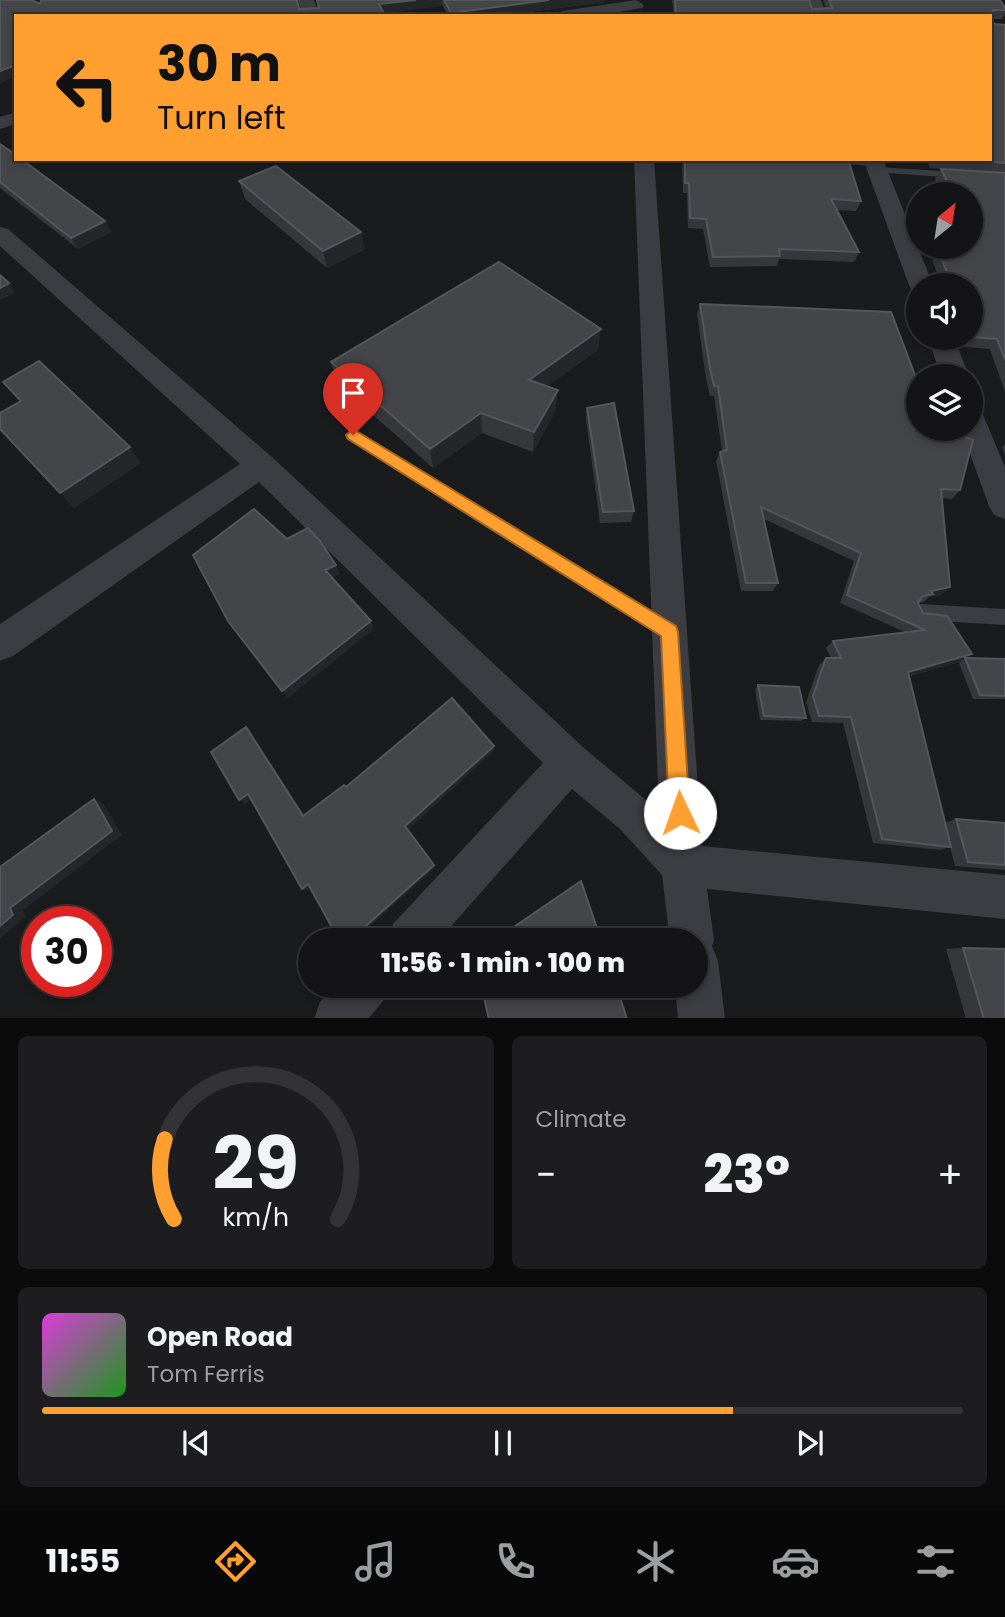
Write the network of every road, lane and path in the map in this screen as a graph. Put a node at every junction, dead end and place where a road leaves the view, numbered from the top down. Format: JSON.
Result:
{"nodes":[{"id":1,"x":636,"y":7,"type":"edge"},
{"id":2,"x":578,"y":14,"type":"edge"},
{"id":3,"x":644,"y":161,"type":"edge"},
{"id":4,"x":839,"y":161,"type":"edge"},
{"id":5,"x":874,"y":164,"type":"edge"},
{"id":6,"x":967,"y":176,"type":"edge"},
{"id":7,"x":0,"y":234,"type":"edge"},
{"id":8,"x":916,"y":273,"type":"edge"},
{"id":9,"x":353,"y":435,"type":"dead end"},
{"id":10,"x":980,"y":441,"type":"edge"},
{"id":11,"x":261,"y":465,"type":"junction"},
{"id":12,"x":1005,"y":506,"type":"edge"},
{"id":13,"x":920,"y":612,"type":"edge"},
{"id":14,"x":1005,"y":617,"type":"edge"},
{"id":15,"x":669,"y":632,"type":"junction"},
{"id":16,"x":0,"y":644,"type":"edge"},
{"id":17,"x":570,"y":762,"type":"junction"},
{"id":18,"x":682,"y":865,"type":"junction"},
{"id":19,"x":1005,"y":898,"type":"edge"},
{"id":20,"x":420,"y":928,"type":"edge"},
{"id":21,"x":690,"y":928,"type":"edge"},
{"id":22,"x":355,"y":998,"type":"edge"},
{"id":23,"x":700,"y":998,"type":"edge"},
{"id":24,"x":337,"y":1018,"type":"edge"},
{"id":25,"x":702,"y":1018,"type":"edge"}],
"edges":[{"from":1,"to":2,"type":"street"},
{"from":3,"to":15,"type":"street"},
{"from":4,"to":5,"type":"lane"},
{"from":5,"to":6,"type":"lane"},
{"from":5,"to":8,"type":"street"},
{"from":7,"to":11,"type":"street"},
{"from":9,"to":15,"type":"lane"},
{"from":10,"to":12,"type":"street"},
{"from":11,"to":16,"type":"street"},
{"from":11,"to":17,"type":"street"},
{"from":13,"to":14,"type":"lane"},
{"from":15,"to":18,"type":"street"},
{"from":17,"to":18,"type":"street"},
{"from":17,"to":20,"type":"street"},
{"from":18,"to":19,"type":"street"},
{"from":18,"to":21,"type":"street"},
{"from":22,"to":24,"type":"street"},
{"from":23,"to":25,"type":"street"}]}
